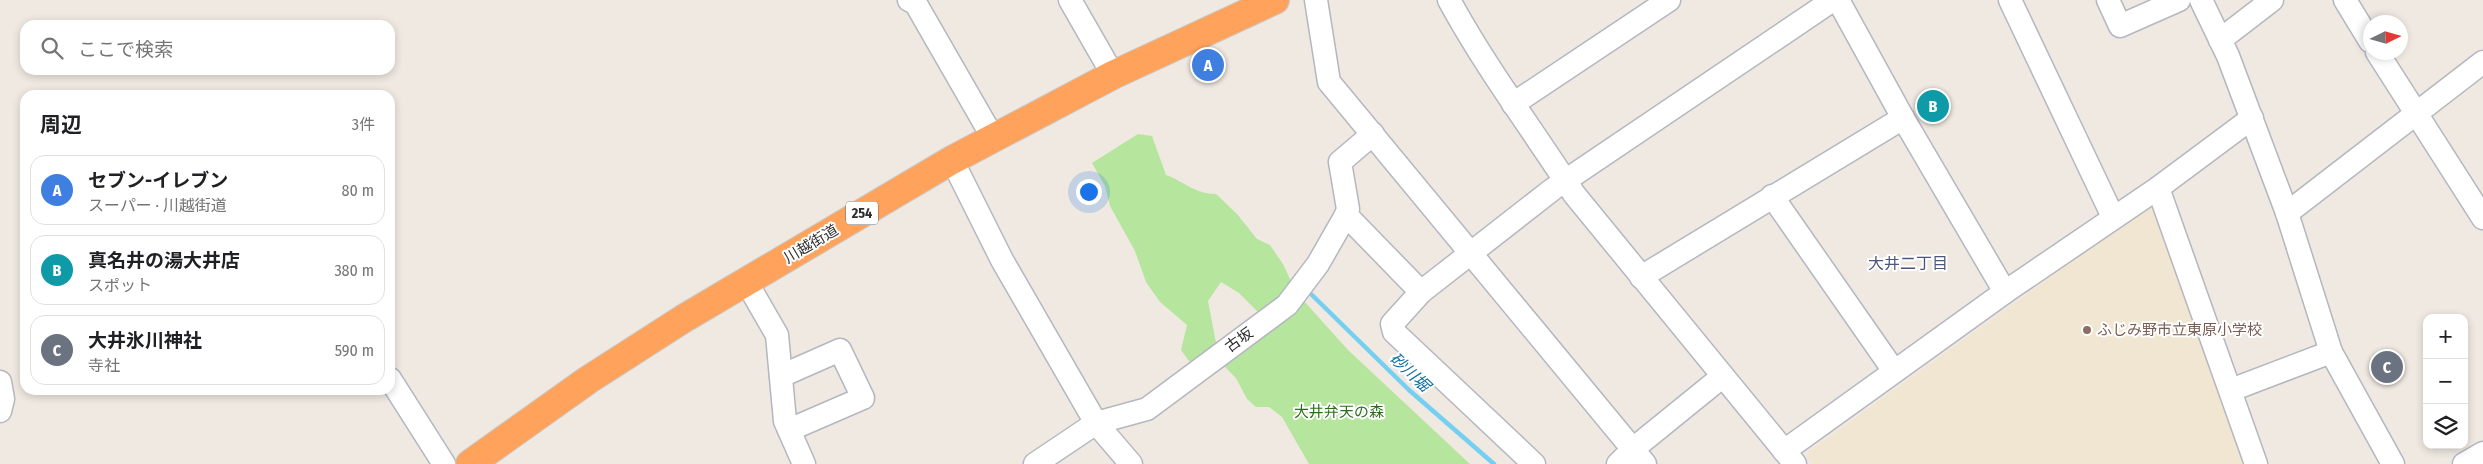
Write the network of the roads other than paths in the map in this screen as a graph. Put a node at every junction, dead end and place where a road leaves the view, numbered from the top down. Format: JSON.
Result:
{"nodes":[{"id":1,"x":909,"y":0,"type":"edge"},
{"id":2,"x":1070,"y":0,"type":"edge"},
{"id":3,"x":1316,"y":0,"type":"edge"},
{"id":4,"x":1449,"y":0,"type":"edge"},
{"id":5,"x":1669,"y":0,"type":"edge"},
{"id":6,"x":1833,"y":0,"type":"edge"},
{"id":7,"x":1838,"y":0,"type":"edge"},
{"id":8,"x":2010,"y":0,"type":"edge"},
{"id":9,"x":2108,"y":0,"type":"edge"},
{"id":10,"x":2179,"y":0,"type":"edge"},
{"id":11,"x":2201,"y":0,"type":"edge"},
{"id":12,"x":2272,"y":0,"type":"edge"},
{"id":13,"x":2345,"y":0,"type":"edge"},
{"id":14,"x":1271,"y":1,"type":"edge"},
{"id":15,"x":2363,"y":30,"type":"edge"},
{"id":16,"x":2220,"y":40,"type":"junction"},
{"id":17,"x":2382,"y":60,"type":"edge"},
{"id":18,"x":2483,"y":62,"type":"edge"},
{"id":19,"x":1114,"y":75,"type":"junction"},
{"id":20,"x":1513,"y":104,"type":"junction"},
{"id":21,"x":2416,"y":114,"type":"junction"},
{"id":22,"x":1903,"y":118,"type":"junction"},
{"id":23,"x":2252,"y":118,"type":"junction"},
{"id":24,"x":1373,"y":134,"type":"junction"},
{"id":25,"x":993,"y":138,"type":"junction"},
{"id":26,"x":952,"y":160,"type":"junction"},
{"id":27,"x":1565,"y":180,"type":"junction"},
{"id":28,"x":2158,"y":188,"type":"junction"},
{"id":29,"x":1772,"y":196,"type":"junction"},
{"id":30,"x":2287,"y":213,"type":"junction"},
{"id":31,"x":1346,"y":215,"type":"junction"},
{"id":32,"x":2113,"y":218,"type":"junction"},
{"id":33,"x":2483,"y":218,"type":"edge"},
{"id":34,"x":1471,"y":251,"type":"junction"},
{"id":35,"x":1641,"y":277,"type":"junction"},
{"id":36,"x":748,"y":283,"type":"junction"},
{"id":37,"x":1421,"y":292,"type":"junction"},
{"id":38,"x":2005,"y":292,"type":"junction"},
{"id":39,"x":2331,"y":352,"type":"junction"},
{"id":40,"x":1894,"y":371,"type":"junction"},
{"id":41,"x":781,"y":376,"type":"junction"},
{"id":42,"x":1723,"y":376,"type":"junction"},
{"id":43,"x":0,"y":382,"type":"edge"},
{"id":44,"x":395,"y":387,"type":"edge"},
{"id":45,"x":2231,"y":390,"type":"junction"},
{"id":46,"x":0,"y":411,"type":"edge"},
{"id":47,"x":1096,"y":423,"type":"junction"},
{"id":48,"x":789,"y":430,"type":"junction"},
{"id":49,"x":2483,"y":453,"type":"edge"},
{"id":50,"x":1790,"y":458,"type":"edge"},
{"id":51,"x":1632,"y":459,"type":"edge"},
{"id":52,"x":444,"y":464,"type":"edge"},
{"id":53,"x":470,"y":464,"type":"edge"},
{"id":54,"x":804,"y":464,"type":"edge"},
{"id":55,"x":1035,"y":464,"type":"edge"},
{"id":56,"x":1131,"y":464,"type":"edge"},
{"id":57,"x":1534,"y":464,"type":"edge"},
{"id":58,"x":2256,"y":464,"type":"edge"},
{"id":59,"x":2393,"y":464,"type":"edge"},
{"id":60,"x":2464,"y":464,"type":"edge"}],
"edges":[{"from":1,"to":25,"type":"street"},
{"from":2,"to":19,"type":"street"},
{"from":3,"to":24,"type":"street"},
{"from":4,"to":20,"type":"street"},
{"from":5,"to":20,"type":"street"},
{"from":6,"to":27,"type":"street"},
{"from":7,"to":22,"type":"street"},
{"from":8,"to":32,"type":"street"},
{"from":9,"to":10,"type":"street"},
{"from":11,"to":16,"type":"street"},
{"from":12,"to":16,"type":"street"},
{"from":13,"to":15,"type":"street"},
{"from":14,"to":19,"type":"highway","name":"川越街道","number":"254"},
{"from":16,"to":23,"type":"street"},
{"from":17,"to":21,"type":"street"},
{"from":18,"to":21,"type":"street"},
{"from":19,"to":25,"type":"highway","name":"川越街道","number":"254"},
{"from":20,"to":27,"type":"street"},
{"from":21,"to":30,"type":"street"},
{"from":21,"to":33,"type":"street"},
{"from":22,"to":29,"type":"street"},
{"from":22,"to":38,"type":"street"},
{"from":23,"to":28,"type":"street"},
{"from":23,"to":30,"type":"street"},
{"from":24,"to":31,"type":"street"},
{"from":24,"to":34,"type":"street"},
{"from":25,"to":26,"type":"highway","name":"川越街道","number":"254"},
{"from":26,"to":36,"type":"highway","name":"川越街道","number":"254"},
{"from":26,"to":47,"type":"street"},
{"from":27,"to":34,"type":"street"},
{"from":27,"to":35,"type":"street"},
{"from":28,"to":32,"type":"street"},
{"from":28,"to":45,"type":"street"},
{"from":29,"to":35,"type":"street"},
{"from":29,"to":40,"type":"street"},
{"from":30,"to":39,"type":"street"},
{"from":31,"to":37,"type":"street"},
{"from":31,"to":47,"type":"street","name":"古坂"},
{"from":32,"to":38,"type":"street"},
{"from":34,"to":37,"type":"street"},
{"from":34,"to":51,"type":"street"},
{"from":35,"to":42,"type":"street"},
{"from":36,"to":41,"type":"street"},
{"from":36,"to":53,"type":"highway","name":"川越街道","number":"254"},
{"from":37,"to":57,"type":"street"},
{"from":38,"to":40,"type":"street"},
{"from":39,"to":45,"type":"street"},
{"from":39,"to":59,"type":"street"},
{"from":40,"to":50,"type":"street"},
{"from":41,"to":48,"type":"street"},
{"from":41,"to":48,"type":"street"},
{"from":42,"to":50,"type":"street"},
{"from":42,"to":51,"type":"street"},
{"from":43,"to":46,"type":"street"},
{"from":44,"to":52,"type":"street"},
{"from":45,"to":58,"type":"street"},
{"from":47,"to":55,"type":"street","name":"古坂"},
{"from":47,"to":56,"type":"street"},
{"from":48,"to":54,"type":"street"},
{"from":49,"to":60,"type":"street"}]}
